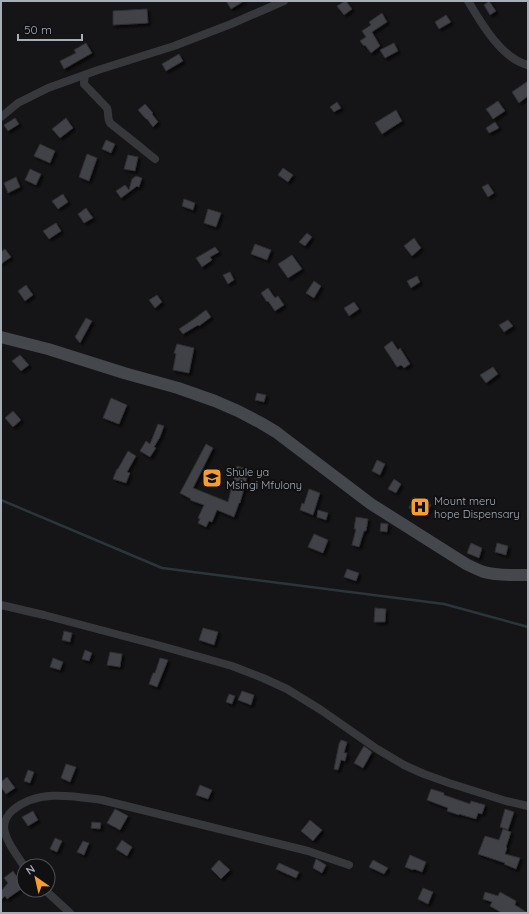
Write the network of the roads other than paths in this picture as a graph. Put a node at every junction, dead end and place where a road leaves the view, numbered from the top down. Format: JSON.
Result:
{"nodes":[{"id":1,"x":284,"y":1,"type":"edge"},
{"id":2,"x":468,"y":1,"type":"edge"},
{"id":3,"x":528,"y":65,"type":"edge"},
{"id":4,"x":85,"y":75,"type":"junction"},
{"id":5,"x":1,"y":117,"type":"edge"},
{"id":6,"x":155,"y":159,"type":"dead end"},
{"id":7,"x":1,"y":337,"type":"edge"},
{"id":8,"x":528,"y":575,"type":"edge"},
{"id":9,"x":1,"y":605,"type":"edge"},
{"id":10,"x":528,"y":806,"type":"edge"},
{"id":11,"x":18,"y":858,"type":"edge"},
{"id":12,"x":349,"y":865,"type":"dead end"},
{"id":13,"x":54,"y":898,"type":"edge"},
{"id":14,"x":70,"y":913,"type":"edge"}],
"edges":[{"from":1,"to":4,"type":"street"},
{"from":2,"to":3,"type":"street"},
{"from":4,"to":5,"type":"street"},
{"from":4,"to":6,"type":"street"},
{"from":7,"to":8,"type":"street"},
{"from":9,"to":10,"type":"street"},
{"from":11,"to":12,"type":"street"},
{"from":13,"to":14,"type":"street"}]}
